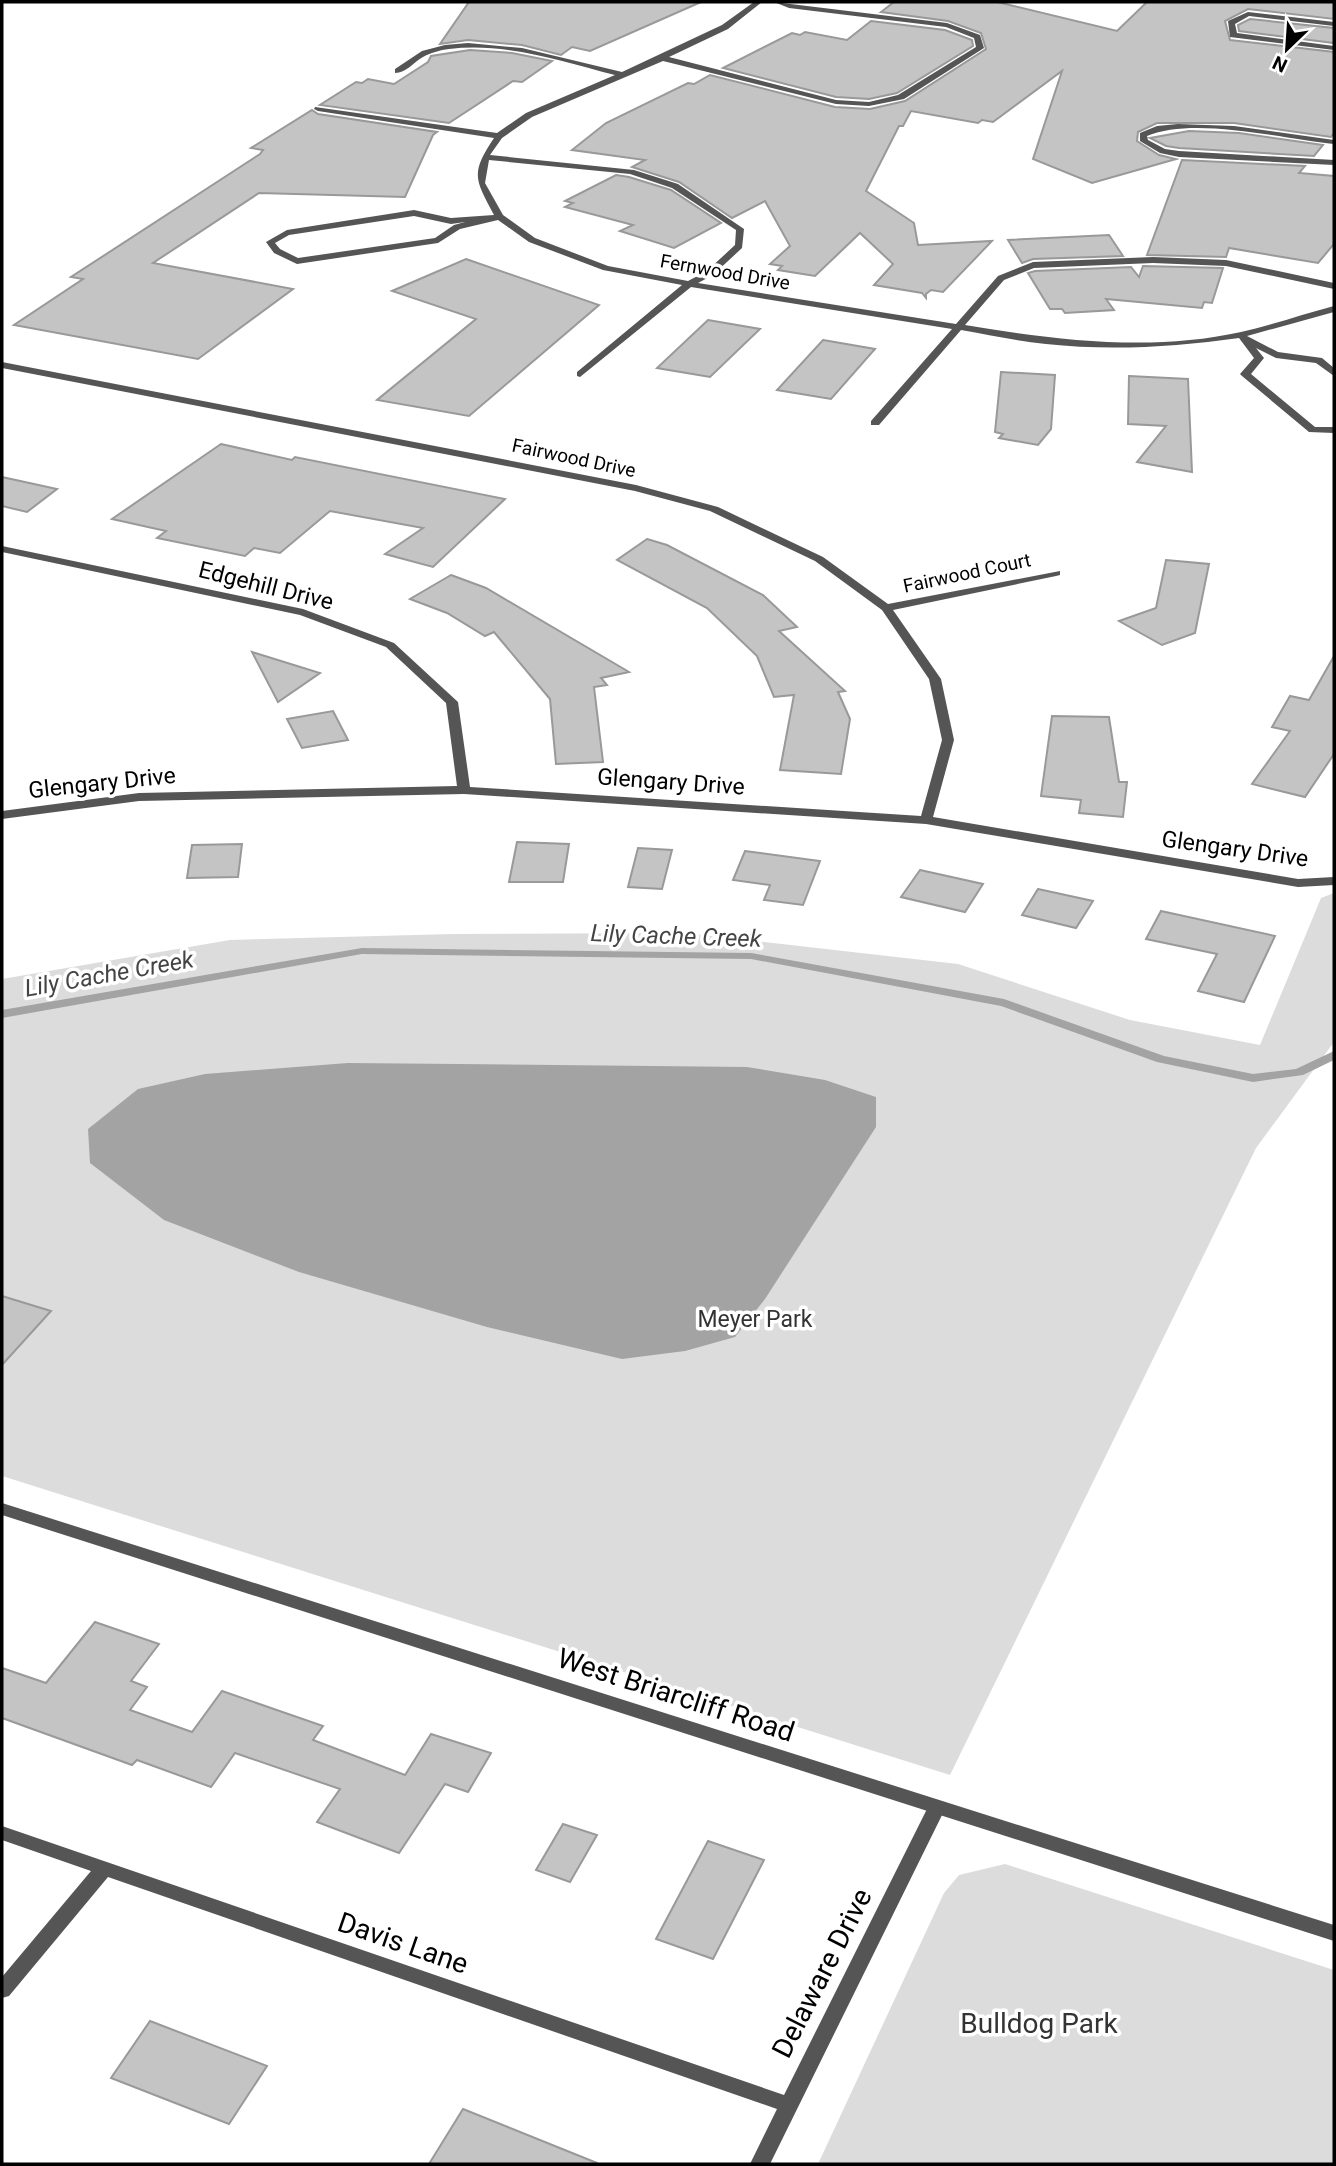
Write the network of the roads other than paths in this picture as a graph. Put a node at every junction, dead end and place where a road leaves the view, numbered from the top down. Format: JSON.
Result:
{"nodes":[{"id":1,"x":758,"y":2,"type":"edge"},
{"id":2,"x":778,"y":2,"type":"edge"},
{"id":3,"x":1334,"y":24,"type":"edge"},
{"id":4,"x":1334,"y":48,"type":"edge"},
{"id":5,"x":662,"y":58,"type":"junction"},
{"id":6,"x":398,"y":71,"type":"dead end"},
{"id":7,"x":620,"y":74,"type":"junction"},
{"id":8,"x":318,"y":109,"type":"dead end"},
{"id":9,"x":499,"y":136,"type":"junction"},
{"id":10,"x":1334,"y":142,"type":"edge"},
{"id":11,"x":485,"y":157,"type":"junction"},
{"id":12,"x":1334,"y":163,"type":"edge"},
{"id":13,"x":500,"y":217,"type":"junction"},
{"id":14,"x":689,"y":284,"type":"junction"},
{"id":15,"x":1334,"y":286,"type":"edge"},
{"id":16,"x":1334,"y":309,"type":"edge"},
{"id":17,"x":959,"y":328,"type":"junction"},
{"id":18,"x":1241,"y":335,"type":"junction"},
{"id":19,"x":2,"y":365,"type":"edge"},
{"id":20,"x":1334,"y":373,"type":"edge"},
{"id":21,"x":580,"y":374,"type":"dead end"},
{"id":22,"x":874,"y":423,"type":"dead end"},
{"id":23,"x":1334,"y":430,"type":"edge"},
{"id":24,"x":2,"y":549,"type":"edge"},
{"id":25,"x":1056,"y":573,"type":"dead end"},
{"id":26,"x":886,"y":608,"type":"junction"},
{"id":27,"x":464,"y":790,"type":"junction"},
{"id":28,"x":2,"y":815,"type":"edge"},
{"id":29,"x":926,"y":820,"type":"junction"},
{"id":30,"x":1334,"y":881,"type":"edge"},
{"id":31,"x":2,"y":1509,"type":"edge"},
{"id":32,"x":937,"y":1807,"type":"junction"},
{"id":33,"x":2,"y":1833,"type":"edge"},
{"id":34,"x":104,"y":1869,"type":"junction"},
{"id":35,"x":1334,"y":1933,"type":"edge"},
{"id":36,"x":2,"y":1990,"type":"edge"},
{"id":37,"x":787,"y":2104,"type":"junction"},
{"id":38,"x":760,"y":2164,"type":"edge"}],
"edges":[{"from":1,"to":5,"type":"street"},
{"from":2,"to":5,"type":"street"},
{"from":3,"to":4,"type":"street"},
{"from":5,"to":7,"type":"street"},
{"from":6,"to":7,"type":"street"},
{"from":7,"to":9,"type":"street"},
{"from":8,"to":9,"type":"street"},
{"from":9,"to":11,"type":"street"},
{"from":10,"to":12,"type":"street"},
{"from":11,"to":13,"type":"street","name":"Fernwood Drive"},
{"from":11,"to":14,"type":"street"},
{"from":13,"to":13,"type":"street"},
{"from":13,"to":14,"type":"street","name":"Fernwood Drive"},
{"from":14,"to":17,"type":"street","name":"Fernwood Drive"},
{"from":14,"to":21,"type":"street"},
{"from":15,"to":17,"type":"street"},
{"from":16,"to":18,"type":"street","name":"Fernwood Drive"},
{"from":17,"to":18,"type":"street","name":"Fernwood Drive"},
{"from":17,"to":22,"type":"street"},
{"from":18,"to":20,"type":"street"},
{"from":18,"to":23,"type":"street"},
{"from":19,"to":26,"type":"street","name":"Fairwood Drive"},
{"from":24,"to":27,"type":"street","name":"Edgehill Drive"},
{"from":25,"to":26,"type":"street","name":"Fairwood Court"},
{"from":26,"to":29,"type":"street","name":"Fairwood Drive"},
{"from":27,"to":28,"type":"street","name":"Glengary Drive"},
{"from":27,"to":29,"type":"street","name":"Glengary Drive"},
{"from":29,"to":30,"type":"street","name":"Glengary Drive"},
{"from":31,"to":32,"type":"street","name":"West Briarcliff Road"},
{"from":32,"to":35,"type":"street","name":"West Briarcliff Road"},
{"from":32,"to":37,"type":"street","name":"Delaware Drive"},
{"from":33,"to":34,"type":"street","name":"Davis Lane"},
{"from":34,"to":36,"type":"street"},
{"from":34,"to":37,"type":"street","name":"Davis Lane"},
{"from":37,"to":38,"type":"street","name":"Delaware Drive"}]}
